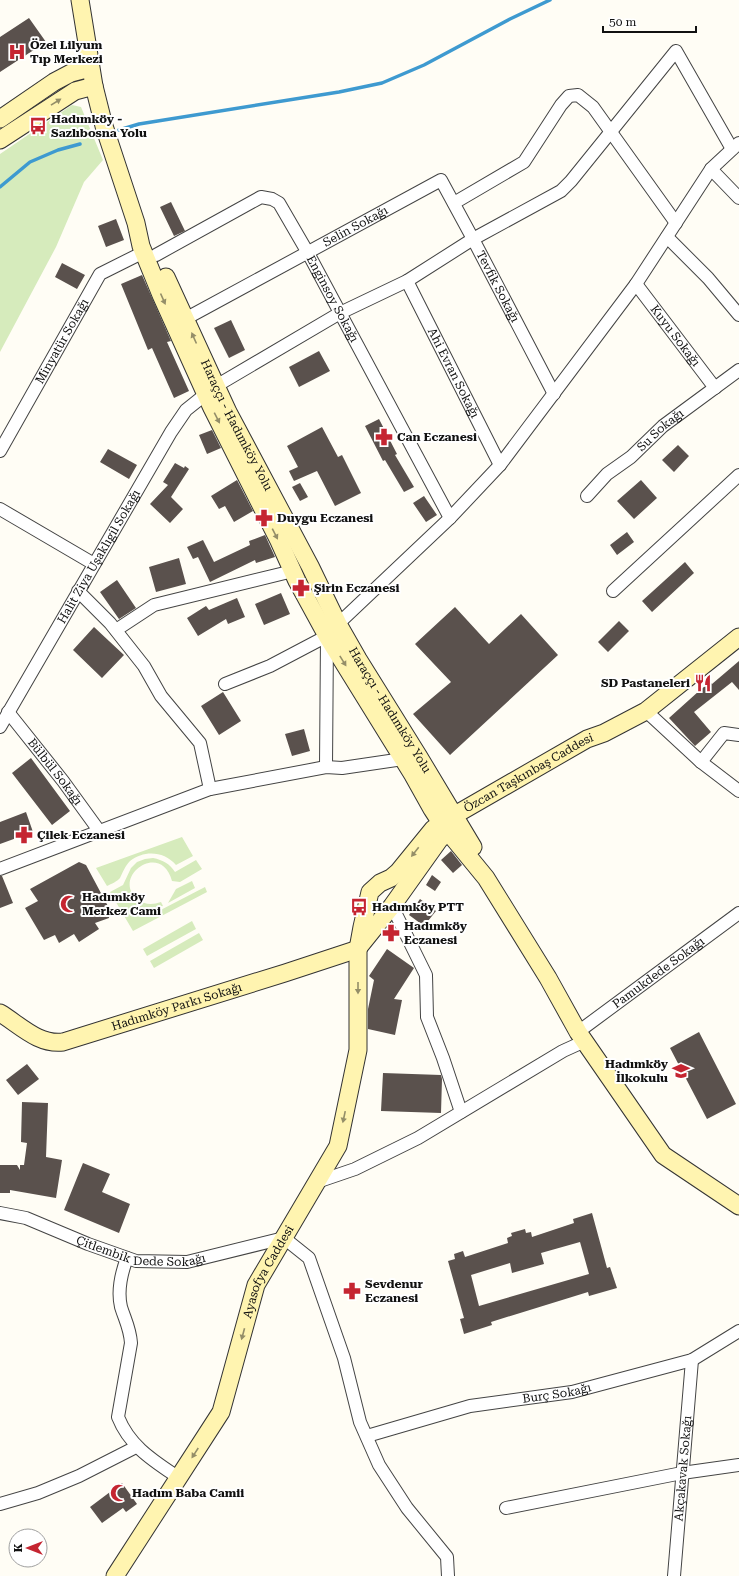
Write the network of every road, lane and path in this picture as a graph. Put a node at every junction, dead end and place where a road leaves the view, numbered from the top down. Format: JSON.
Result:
{"nodes":[{"id":1,"x":80,"y":0,"type":"edge"},
{"id":2,"x":90,"y":68,"type":"junction"},
{"id":3,"x":94,"y":86,"type":"junction"},
{"id":4,"x":0,"y":119,"type":"edge"},
{"id":5,"x":611,"y":132,"type":"junction"},
{"id":6,"x":0,"y":140,"type":"edge"},
{"id":7,"x":736,"y":146,"type":"edge"},
{"id":8,"x":711,"y":169,"type":"junction"},
{"id":9,"x":441,"y":180,"type":"joint"},
{"id":10,"x":739,"y":198,"type":"edge"},
{"id":11,"x":454,"y":203,"type":"junction"},
{"id":12,"x":676,"y":223,"type":"junction"},
{"id":13,"x":667,"y":237,"type":"junction"},
{"id":14,"x":473,"y":239,"type":"junction"},
{"id":15,"x":308,"y":253,"type":"junction"},
{"id":16,"x":150,"y":254,"type":"junction"},
{"id":17,"x":407,"y":281,"type":"junction"},
{"id":18,"x":636,"y":284,"type":"junction"},
{"id":19,"x":340,"y":312,"type":"junction"},
{"id":20,"x":739,"y":315,"type":"edge"},
{"id":21,"x":185,"y":319,"type":"junction"},
{"id":22,"x":739,"y":370,"type":"edge"},
{"id":23,"x":715,"y":388,"type":"junction"},
{"id":24,"x":211,"y":390,"type":"junction"},
{"id":25,"x":554,"y":394,"type":"junction"},
{"id":26,"x":0,"y":451,"type":"edge"},
{"id":27,"x":500,"y":465,"type":"junction"},
{"id":28,"x":739,"y":475,"type":"edge"},
{"id":29,"x":586,"y":496,"type":"dead end"},
{"id":30,"x":0,"y":509,"type":"edge"},
{"id":31,"x":450,"y":518,"type":"junction"},
{"id":32,"x":94,"y":564,"type":"junction"},
{"id":33,"x":293,"y":571,"type":"junction"},
{"id":34,"x":78,"y":591,"type":"junction"},
{"id":35,"x":613,"y":591,"type":"dead end"},
{"id":36,"x":116,"y":630,"type":"junction"},
{"id":37,"x":333,"y":630,"type":"junction"},
{"id":38,"x":739,"y":637,"type":"edge"},
{"id":39,"x":226,"y":684,"type":"dead end"},
{"id":40,"x":646,"y":711,"type":"junction"},
{"id":41,"x":8,"y":712,"type":"junction"},
{"id":42,"x":0,"y":727,"type":"edge"},
{"id":43,"x":739,"y":735,"type":"edge"},
{"id":44,"x":403,"y":759,"type":"junction"},
{"id":45,"x":701,"y":762,"type":"junction"},
{"id":46,"x":326,"y":767,"type":"junction"},
{"id":47,"x":210,"y":789,"type":"junction"},
{"id":48,"x":739,"y":791,"type":"edge"},
{"id":49,"x":450,"y":823,"type":"junction"},
{"id":50,"x":100,"y":832,"type":"junction"},
{"id":51,"x":0,"y":869,"type":"edge"},
{"id":52,"x":392,"y":906,"type":"junction"},
{"id":53,"x":739,"y":913,"type":"edge"},
{"id":54,"x":358,"y":949,"type":"junction"},
{"id":55,"x":0,"y":1013,"type":"edge"},
{"id":56,"x":582,"y":1036,"type":"junction"},
{"id":57,"x":461,"y":1112,"type":"junction"},
{"id":58,"x":317,"y":1182,"type":"junction"},
{"id":59,"x":739,"y":1206,"type":"edge"},
{"id":60,"x":0,"y":1213,"type":"edge"},
{"id":61,"x":284,"y":1238,"type":"junction"},
{"id":62,"x":127,"y":1258,"type":"junction"},
{"id":63,"x":739,"y":1331,"type":"edge"},
{"id":64,"x":692,"y":1360,"type":"junction"},
{"id":65,"x":367,"y":1436,"type":"junction"},
{"id":66,"x":136,"y":1447,"type":"junction"},
{"id":67,"x":739,"y":1465,"type":"edge"},
{"id":68,"x":682,"y":1473,"type":"junction"},
{"id":69,"x":179,"y":1478,"type":"junction"},
{"id":70,"x":0,"y":1504,"type":"edge"},
{"id":71,"x":506,"y":1508,"type":"dead end"},
{"id":72,"x":115,"y":1576,"type":"edge"},
{"id":73,"x":448,"y":1576,"type":"edge"},
{"id":74,"x":674,"y":1576,"type":"edge"}],
"edges":[{"from":1,"to":2,"type":"main road","name":"Haraççı - Hadımköy Yolu"},
{"from":2,"to":3,"type":"main road","name":"Haraççı - Hadımköy Yolu"},
{"from":2,"to":4,"type":"main road"},
{"from":6,"to":3,"type":"main road","one_way":true},
{"from":3,"to":16,"type":"main road","name":"Haraççı - Hadımköy Yolu"},
{"from":5,"to":7,"type":"street","name":"Halit Ziya Uşaklıgil Sokağı"},
{"from":5,"to":11,"type":"street"},
{"from":5,"to":12,"type":"street"},
{"from":5,"to":14,"type":"street","name":"Halit Ziya Uşaklıgil Sokağı"},
{"from":7,"to":8,"type":"street"},
{"from":8,"to":10,"type":"street"},
{"from":8,"to":12,"type":"street"},
{"from":9,"to":11,"type":"street","name":"Tevfik Sokağı"},
{"from":9,"to":15,"type":"street","name":"Selin Sokağı"},
{"from":11,"to":14,"type":"street","name":"Tevfik Sokağı"},
{"from":12,"to":13,"type":"street"},
{"from":13,"to":18,"type":"street"},
{"from":13,"to":20,"type":"street"},
{"from":14,"to":17,"type":"street","name":"Halit Ziya Uşaklıgil Sokağı"},
{"from":14,"to":25,"type":"street","name":"Tevfik Sokağı"},
{"from":15,"to":16,"type":"street","name":"Enginsoy Sokağı"},
{"from":15,"to":19,"type":"street","name":"Enginsoy Sokağı"},
{"from":15,"to":21,"type":"street","name":"Selin Sokağı"},
{"from":16,"to":21,"type":"main road","name":"Haraççı - Hadımköy Yolu"},
{"from":16,"to":24,"type":"main road","one_way":true},
{"from":16,"to":26,"type":"street","name":"Minyatür Sokağı"},
{"from":17,"to":19,"type":"street","name":"Halit Ziya Uşaklıgil Sokağı"},
{"from":17,"to":27,"type":"street","name":"Ahi Evran Sokağı"},
{"from":18,"to":23,"type":"street","name":"Kuyu Sokağı"},
{"from":18,"to":25,"type":"street"},
{"from":19,"to":24,"type":"street","name":"Halit Ziya Uşaklıgil Sokağı"},
{"from":19,"to":31,"type":"street","name":"Enginsoy Sokağı"},
{"from":24,"to":21,"type":"main road","name":"Haraççı - Hadımköy Yolu","one_way":true},
{"from":22,"to":23,"type":"street","name":"Su Sokağı"},
{"from":23,"to":29,"type":"street","name":"Su Sokağı"},
{"from":24,"to":32,"type":"street","name":"Halit Ziya Uşaklıgil Sokağı"},
{"from":24,"to":33,"type":"main road","one_way":true},
{"from":24,"to":37,"type":"main road","name":"Haraççı - Hadımköy Yolu"},
{"from":25,"to":27,"type":"street"},
{"from":27,"to":31,"type":"street"},
{"from":28,"to":35,"type":"street"},
{"from":30,"to":32,"type":"street"},
{"from":31,"to":37,"type":"street"},
{"from":32,"to":34,"type":"street","name":"Halit Ziya Uşaklıgil Sokağı"},
{"from":33,"to":36,"type":"street"},
{"from":33,"to":37,"type":"main road"},
{"from":34,"to":36,"type":"street"},
{"from":34,"to":41,"type":"street","name":"Halit Ziya Uşaklıgil Sokağı"},
{"from":36,"to":47,"type":"street"},
{"from":37,"to":39,"type":"street"},
{"from":37,"to":44,"type":"main road","one_way":true},
{"from":37,"to":46,"type":"street"},
{"from":37,"to":49,"type":"main road","name":"Haraççı - Hadımköy Yolu"},
{"from":38,"to":40,"type":"main road","name":"Özcan Taşkınbaş Caddesi"},
{"from":40,"to":45,"type":"street"},
{"from":40,"to":49,"type":"main road","name":"Özcan Taşkınbaş Caddesi"},
{"from":41,"to":42,"type":"street","name":"Halit Ziya Uşaklıgil Sokağı"},
{"from":41,"to":50,"type":"street","name":"Bülbül Sokağı"},
{"from":43,"to":45,"type":"street"},
{"from":44,"to":46,"type":"street"},
{"from":44,"to":49,"type":"main road"},
{"from":45,"to":48,"type":"street"},
{"from":46,"to":47,"type":"street"},
{"from":47,"to":50,"type":"street"},
{"from":49,"to":52,"type":"main road"},
{"from":49,"to":54,"type":"main road","name":"Ayasofya Caddesi","one_way":true},
{"from":49,"to":56,"type":"main road"},
{"from":50,"to":51,"type":"street"},
{"from":52,"to":54,"type":"main road"},
{"from":52,"to":57,"type":"street"},
{"from":53,"to":56,"type":"street","name":"Pamukdede Sokağı"},
{"from":54,"to":55,"type":"main road","name":"Hadımköy Parkı Sokağı"},
{"from":54,"to":58,"type":"main road","name":"Ayasofya Caddesi","one_way":true},
{"from":56,"to":57,"type":"street","name":"Pamukdede Sokağı"},
{"from":56,"to":59,"type":"main road"},
{"from":57,"to":58,"type":"street","name":"Pamukdede Sokağı"},
{"from":58,"to":61,"type":"main road","name":"Ayasofya Caddesi"},
{"from":60,"to":62,"type":"street","name":"Çitlembik Dede Sokağı"},
{"from":61,"to":62,"type":"street","name":"Çitlembik Dede Sokağı"},
{"from":61,"to":65,"type":"street"},
{"from":61,"to":69,"type":"main road","name":"Ayasofya Caddesi","one_way":true},
{"from":62,"to":66,"type":"street"},
{"from":63,"to":64,"type":"street","name":"Burç Sokağı"},
{"from":64,"to":65,"type":"street","name":"Burç Sokağı"},
{"from":64,"to":68,"type":"street","name":"Akçakavak Sokağı"},
{"from":65,"to":73,"type":"street"},
{"from":66,"to":69,"type":"street"},
{"from":66,"to":70,"type":"street"},
{"from":67,"to":68,"type":"street"},
{"from":68,"to":71,"type":"street"},
{"from":68,"to":74,"type":"street","name":"Akçakavak Sokağı"},
{"from":69,"to":72,"type":"main road","name":"Ayasofya Caddesi"}]}
